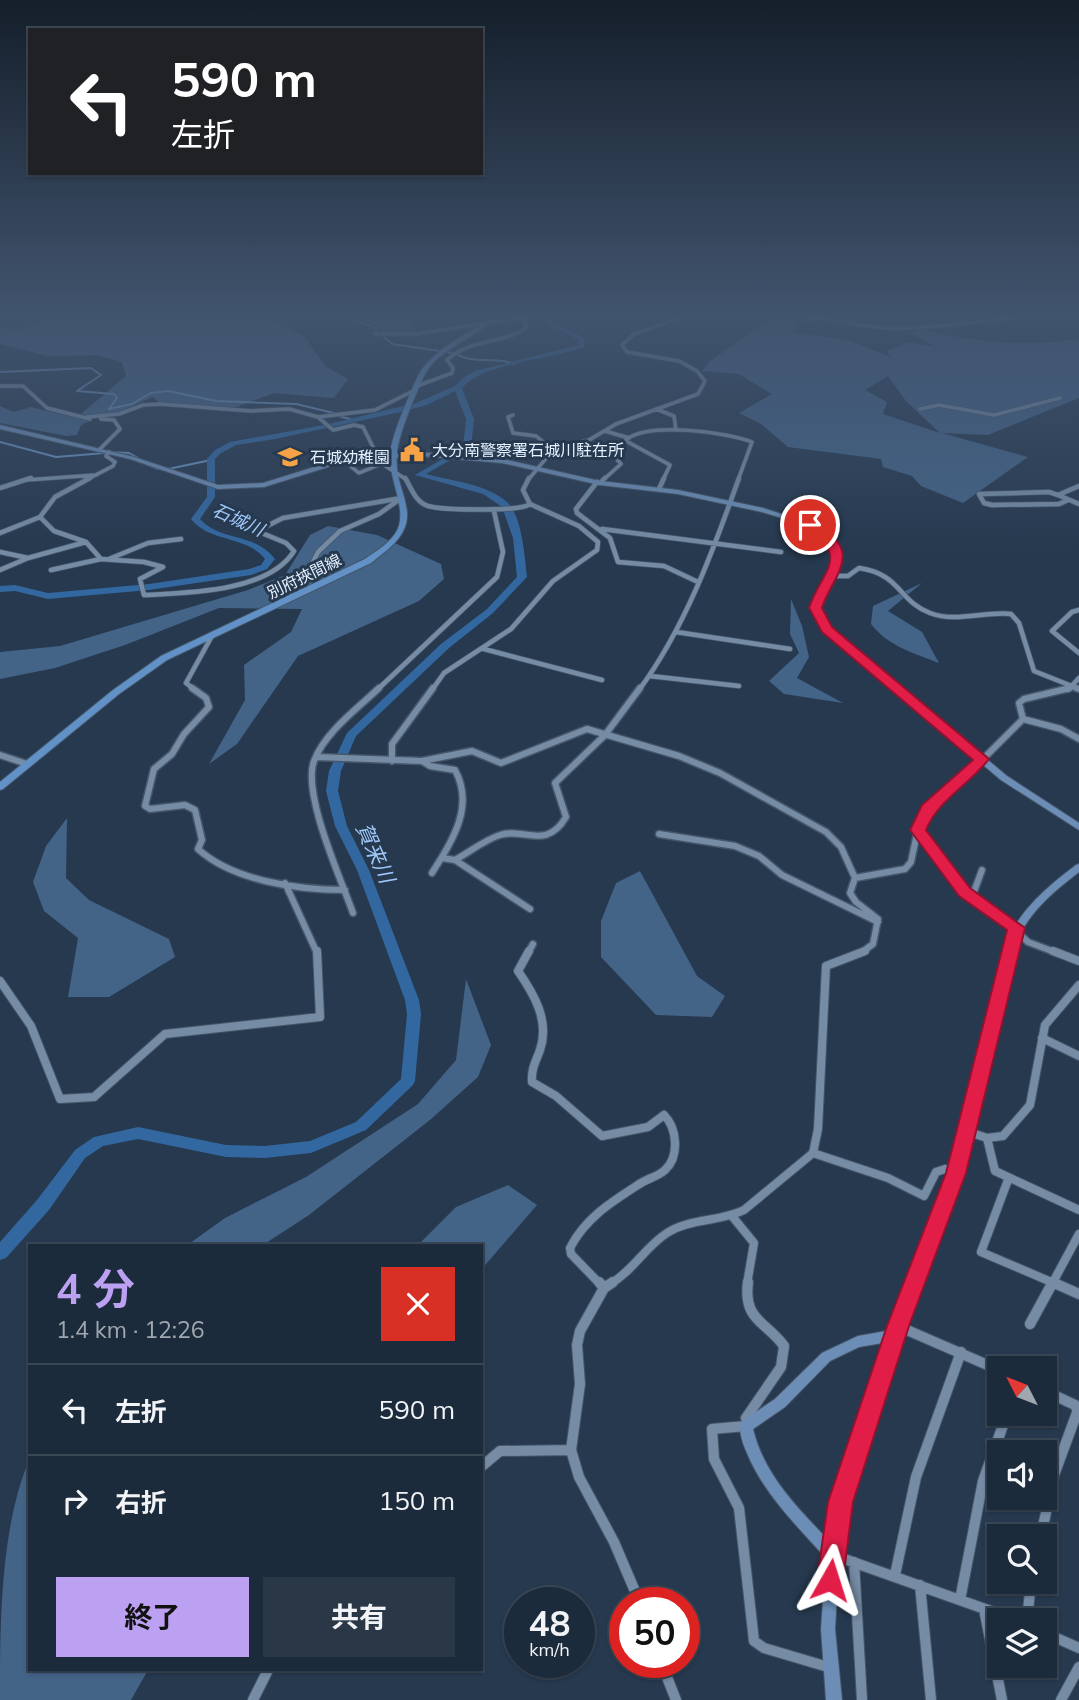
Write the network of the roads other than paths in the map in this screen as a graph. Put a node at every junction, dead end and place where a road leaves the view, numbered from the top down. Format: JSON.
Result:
{"nodes":[{"id":1,"x":30,"y":392,"type":"edge"},
{"id":2,"x":412,"y":392,"type":"edge"},
{"id":3,"x":415,"y":392,"type":"edge"},
{"id":4,"x":699,"y":392,"type":"edge"},
{"id":5,"x":1060,"y":398,"type":"dead end"},
{"id":6,"x":656,"y":409,"type":"junction"},
{"id":7,"x":920,"y":409,"type":"dead end"},
{"id":8,"x":513,"y":415,"type":"dead end"},
{"id":9,"x":87,"y":417,"type":"junction"},
{"id":10,"x":318,"y":417,"type":"junction"},
{"id":11,"x":0,"y":427,"type":"edge"},
{"id":12,"x":676,"y":430,"type":"junction"},
{"id":13,"x":606,"y":431,"type":"junction"},
{"id":14,"x":627,"y":439,"type":"junction"},
{"id":15,"x":99,"y":450,"type":"junction"},
{"id":16,"x":553,"y":450,"type":"junction"},
{"id":17,"x":108,"y":452,"type":"junction"},
{"id":18,"x":393,"y":455,"type":"junction"},
{"id":19,"x":343,"y":460,"type":"junction"},
{"id":20,"x":379,"y":460,"type":"junction"},
{"id":21,"x":540,"y":468,"type":"junction"},
{"id":22,"x":396,"y":471,"type":"junction"},
{"id":23,"x":98,"y":475,"type":"junction"},
{"id":24,"x":598,"y":482,"type":"junction"},
{"id":25,"x":1079,"y":486,"type":"edge"},
{"id":26,"x":0,"y":488,"type":"edge"},
{"id":27,"x":659,"y":489,"type":"junction"},
{"id":28,"x":1058,"y":495,"type":"junction"},
{"id":29,"x":402,"y":498,"type":"junction"},
{"id":30,"x":1068,"y":500,"type":"junction"},
{"id":31,"x":728,"y":503,"type":"junction"},
{"id":32,"x":530,"y":504,"type":"junction"},
{"id":33,"x":1079,"y":504,"type":"edge"},
{"id":34,"x":496,"y":510,"type":"junction"},
{"id":35,"x":40,"y":517,"type":"junction"},
{"id":36,"x":598,"y":529,"type":"junction"},
{"id":37,"x":0,"y":533,"type":"edge"},
{"id":38,"x":181,"y":538,"type":"dead end"},
{"id":39,"x":86,"y":542,"type":"junction"},
{"id":40,"x":713,"y":544,"type":"junction"},
{"id":41,"x":0,"y":552,"type":"edge"},
{"id":42,"x":781,"y":552,"type":"dead end"},
{"id":43,"x":28,"y":558,"type":"junction"},
{"id":44,"x":103,"y":560,"type":"junction"},
{"id":45,"x":0,"y":570,"type":"edge"},
{"id":46,"x":51,"y":570,"type":"dead end"},
{"id":47,"x":831,"y":576,"type":"junction"},
{"id":48,"x":698,"y":582,"type":"junction"},
{"id":49,"x":290,"y":598,"type":"junction"},
{"id":50,"x":1079,"y":610,"type":"edge"},
{"id":51,"x":676,"y":632,"type":"junction"},
{"id":52,"x":213,"y":634,"type":"junction"},
{"id":53,"x":484,"y":649,"type":"junction"},
{"id":54,"x":790,"y":649,"type":"dead end"},
{"id":55,"x":1079,"y":653,"type":"edge"},
{"id":56,"x":650,"y":676,"type":"junction"},
{"id":57,"x":1079,"y":678,"type":"edge"},
{"id":58,"x":602,"y":680,"type":"dead end"},
{"id":59,"x":739,"y":686,"type":"dead end"},
{"id":60,"x":1072,"y":688,"type":"junction"},
{"id":61,"x":1079,"y":689,"type":"edge"},
{"id":62,"x":1023,"y":719,"type":"junction"},
{"id":63,"x":606,"y":735,"type":"junction"},
{"id":64,"x":1079,"y":739,"type":"edge"},
{"id":65,"x":0,"y":755,"type":"edge"},
{"id":66,"x":317,"y":757,"type":"junction"},
{"id":67,"x":981,"y":759,"type":"junction"},
{"id":68,"x":392,"y":761,"type":"junction"},
{"id":69,"x":422,"y":761,"type":"junction"},
{"id":70,"x":27,"y":764,"type":"junction"},
{"id":71,"x":0,"y":787,"type":"edge"},
{"id":72,"x":1079,"y":827,"type":"edge"},
{"id":73,"x":918,"y":830,"type":"junction"},
{"id":74,"x":659,"y":834,"type":"dead end"},
{"id":75,"x":442,"y":858,"type":"junction"},
{"id":76,"x":455,"y":860,"type":"junction"},
{"id":77,"x":1079,"y":867,"type":"edge"},
{"id":78,"x":982,"y":870,"type":"dead end"},
{"id":79,"x":432,"y":873,"type":"dead end"},
{"id":80,"x":855,"y":877,"type":"junction"},
{"id":81,"x":285,"y":883,"type":"junction"},
{"id":82,"x":345,"y":890,"type":"junction"},
{"id":83,"x":972,"y":897,"type":"junction"},
{"id":84,"x":530,"y":909,"type":"dead end"},
{"id":85,"x":354,"y":913,"type":"dead end"},
{"id":86,"x":878,"y":922,"type":"junction"},
{"id":87,"x":1016,"y":928,"type":"junction"},
{"id":88,"x":533,"y":944,"type":"dead end"},
{"id":89,"x":1079,"y":961,"type":"edge"},
{"id":90,"x":0,"y":981,"type":"edge"},
{"id":91,"x":1079,"y":985,"type":"edge"},
{"id":92,"x":1042,"y":1038,"type":"junction"},
{"id":93,"x":1079,"y":1056,"type":"edge"},
{"id":94,"x":966,"y":1131,"type":"junction"},
{"id":95,"x":987,"y":1138,"type":"junction"},
{"id":96,"x":813,"y":1153,"type":"junction"},
{"id":97,"x":956,"y":1173,"type":"junction"},
{"id":98,"x":1008,"y":1180,"type":"junction"},
{"id":99,"x":1079,"y":1210,"type":"edge"},
{"id":100,"x":732,"y":1216,"type":"junction"},
{"id":101,"x":1079,"y":1234,"type":"edge"},
{"id":102,"x":1052,"y":1283,"type":"junction"},
{"id":103,"x":604,"y":1288,"type":"junction"},
{"id":104,"x":1079,"y":1294,"type":"edge"},
{"id":105,"x":1030,"y":1324,"type":"dead end"},
{"id":106,"x":897,"y":1331,"type":"junction"},
{"id":107,"x":961,"y":1352,"type":"junction"},
{"id":108,"x":987,"y":1364,"type":"edge"},
{"id":109,"x":1057,"y":1397,"type":"edge"},
{"id":110,"x":1078,"y":1411,"type":"edge"},
{"id":111,"x":748,"y":1424,"type":"junction"},
{"id":112,"x":1003,"y":1426,"type":"edge"},
{"id":113,"x":571,"y":1450,"type":"junction"},
{"id":114,"x":483,"y":1465,"type":"edge"},
{"id":115,"x":1044,"y":1524,"type":"edge"},
{"id":116,"x":833,"y":1555,"type":"junction"},
{"id":117,"x":854,"y":1562,"type":"junction"},
{"id":118,"x":895,"y":1575,"type":"junction"},
{"id":119,"x":920,"y":1585,"type":"junction"},
{"id":120,"x":633,"y":1587,"type":"edge"},
{"id":121,"x":960,"y":1600,"type":"junction"},
{"id":122,"x":985,"y":1609,"type":"joint"},
{"id":123,"x":1057,"y":1638,"type":"edge"},
{"id":124,"x":1079,"y":1648,"type":"edge"},
{"id":125,"x":828,"y":1667,"type":"junction"},
{"id":126,"x":1079,"y":1667,"type":"edge"},
{"id":127,"x":268,"y":1671,"type":"edge"},
{"id":128,"x":667,"y":1678,"type":"edge"},
{"id":129,"x":253,"y":1700,"type":"edge"},
{"id":130,"x":676,"y":1700,"type":"edge"},
{"id":131,"x":834,"y":1700,"type":"edge"},
{"id":132,"x":862,"y":1700,"type":"edge"},
{"id":133,"x":931,"y":1700,"type":"edge"},
{"id":134,"x":1002,"y":1700,"type":"edge"},
{"id":135,"x":1061,"y":1700,"type":"edge"}],
"edges":[{"from":1,"to":9,"type":"street"},
{"from":2,"to":10,"type":"street"},
{"from":3,"to":18,"type":"main road","name":"別府挾間線"},
{"from":4,"to":6,"type":"street"},
{"from":5,"to":7,"type":"street"},
{"from":6,"to":12,"type":"street"},
{"from":6,"to":13,"type":"street"},
{"from":8,"to":16,"type":"street"},
{"from":9,"to":10,"type":"street"},
{"from":9,"to":15,"type":"street"},
{"from":10,"to":20,"type":"street"},
{"from":11,"to":15,"type":"street"},
{"from":12,"to":14,"type":"street"},
{"from":12,"to":31,"type":"street"},
{"from":13,"to":14,"type":"street"},
{"from":13,"to":16,"type":"street"},
{"from":14,"to":24,"type":"street"},
{"from":14,"to":27,"type":"street"},
{"from":15,"to":17,"type":"street"},
{"from":16,"to":21,"type":"street"},
{"from":17,"to":19,"type":"street"},
{"from":17,"to":23,"type":"street"},
{"from":18,"to":20,"type":"street"},
{"from":18,"to":21,"type":"street"},
{"from":18,"to":22,"type":"main road","name":"別府挾間線"},
{"from":19,"to":20,"type":"street"},
{"from":19,"to":20,"type":"street"},
{"from":20,"to":22,"type":"street"},
{"from":21,"to":24,"type":"street"},
{"from":21,"to":32,"type":"street"},
{"from":22,"to":29,"type":"main road","name":"別府挾間線"},
{"from":22,"to":34,"type":"street"},
{"from":23,"to":26,"type":"street"},
{"from":23,"to":35,"type":"street"},
{"from":24,"to":27,"type":"street"},
{"from":24,"to":36,"type":"street"},
{"from":25,"to":28,"type":"street"},
{"from":27,"to":31,"type":"street"},
{"from":28,"to":30,"type":"street"},
{"from":28,"to":30,"type":"street"},
{"from":29,"to":44,"type":"street"},
{"from":29,"to":49,"type":"street"},
{"from":29,"to":49,"type":"main road","name":"別府挾間線"},
{"from":30,"to":33,"type":"street"},
{"from":31,"to":40,"type":"street"},
{"from":31,"to":47,"type":"street"},
{"from":32,"to":34,"type":"street"},
{"from":32,"to":53,"type":"street"},
{"from":34,"to":66,"type":"street"},
{"from":35,"to":37,"type":"street"},
{"from":35,"to":39,"type":"street"},
{"from":36,"to":40,"type":"street"},
{"from":36,"to":48,"type":"street"},
{"from":38,"to":44,"type":"street"},
{"from":39,"to":43,"type":"street"},
{"from":39,"to":44,"type":"street"},
{"from":40,"to":42,"type":"street"},
{"from":40,"to":48,"type":"street"},
{"from":41,"to":43,"type":"street"},
{"from":43,"to":45,"type":"street"},
{"from":44,"to":46,"type":"street"},
{"from":47,"to":60,"type":"street"},
{"from":47,"to":67,"type":"street"},
{"from":48,"to":51,"type":"street"},
{"from":49,"to":52,"type":"main road","name":"別府挾間線"},
{"from":50,"to":55,"type":"street"},
{"from":51,"to":54,"type":"street"},
{"from":51,"to":56,"type":"street"},
{"from":52,"to":70,"type":"main road","name":"別府挾間線"},
{"from":52,"to":81,"type":"street"},
{"from":53,"to":58,"type":"street"},
{"from":53,"to":68,"type":"street"},
{"from":56,"to":59,"type":"street"},
{"from":56,"to":63,"type":"street"},
{"from":57,"to":60,"type":"street"},
{"from":60,"to":61,"type":"street"},
{"from":60,"to":62,"type":"street"},
{"from":62,"to":64,"type":"street"},
{"from":62,"to":67,"type":"street"},
{"from":63,"to":69,"type":"street"},
{"from":63,"to":76,"type":"street"},
{"from":63,"to":80,"type":"street"},
{"from":65,"to":70,"type":"street"},
{"from":66,"to":68,"type":"street"},
{"from":66,"to":82,"type":"street"},
{"from":67,"to":72,"type":"street"},
{"from":67,"to":73,"type":"street"},
{"from":68,"to":69,"type":"street"},
{"from":69,"to":75,"type":"street"},
{"from":70,"to":71,"type":"main road","name":"別府挾間線"},
{"from":73,"to":80,"type":"street"},
{"from":73,"to":83,"type":"street"},
{"from":74,"to":86,"type":"street"},
{"from":75,"to":76,"type":"street"},
{"from":75,"to":79,"type":"street"},
{"from":76,"to":84,"type":"street"},
{"from":77,"to":87,"type":"street"},
{"from":78,"to":83,"type":"street"},
{"from":80,"to":86,"type":"street"},
{"from":81,"to":82,"type":"street"},
{"from":81,"to":90,"type":"street"},
{"from":82,"to":85,"type":"street"},
{"from":83,"to":87,"type":"street"},
{"from":86,"to":96,"type":"street"},
{"from":87,"to":89,"type":"street"},
{"from":87,"to":94,"type":"street"},
{"from":88,"to":103,"type":"street"},
{"from":91,"to":92,"type":"street"},
{"from":92,"to":93,"type":"street"},
{"from":92,"to":95,"type":"street"},
{"from":94,"to":95,"type":"street"},
{"from":94,"to":97,"type":"street"},
{"from":95,"to":98,"type":"street"},
{"from":96,"to":97,"type":"street"},
{"from":96,"to":100,"type":"street"},
{"from":97,"to":106,"type":"street"},
{"from":98,"to":99,"type":"street"},
{"from":98,"to":102,"type":"street"},
{"from":100,"to":103,"type":"street"},
{"from":100,"to":111,"type":"street"},
{"from":101,"to":102,"type":"street"},
{"from":102,"to":104,"type":"street"},
{"from":102,"to":105,"type":"street"},
{"from":103,"to":113,"type":"street"},
{"from":106,"to":107,"type":"street"},
{"from":106,"to":111,"type":"street"},
{"from":106,"to":116,"type":"street"},
{"from":107,"to":108,"type":"street"},
{"from":107,"to":118,"type":"street"},
{"from":109,"to":110,"type":"street"},
{"from":110,"to":115,"type":"street"},
{"from":111,"to":116,"type":"street"},
{"from":111,"to":125,"type":"street"},
{"from":112,"to":121,"type":"street"},
{"from":113,"to":114,"type":"street"},
{"from":113,"to":120,"type":"street"},
{"from":116,"to":117,"type":"street"},
{"from":116,"to":125,"type":"street"},
{"from":117,"to":118,"type":"street"},
{"from":117,"to":132,"type":"street"},
{"from":118,"to":119,"type":"street"},
{"from":119,"to":121,"type":"street"},
{"from":119,"to":133,"type":"street"},
{"from":121,"to":122,"type":"street"},
{"from":122,"to":134,"type":"street"},
{"from":123,"to":124,"type":"street"},
{"from":125,"to":131,"type":"street"},
{"from":126,"to":135,"type":"street"},
{"from":127,"to":129,"type":"street"},
{"from":128,"to":130,"type":"street"}]}
